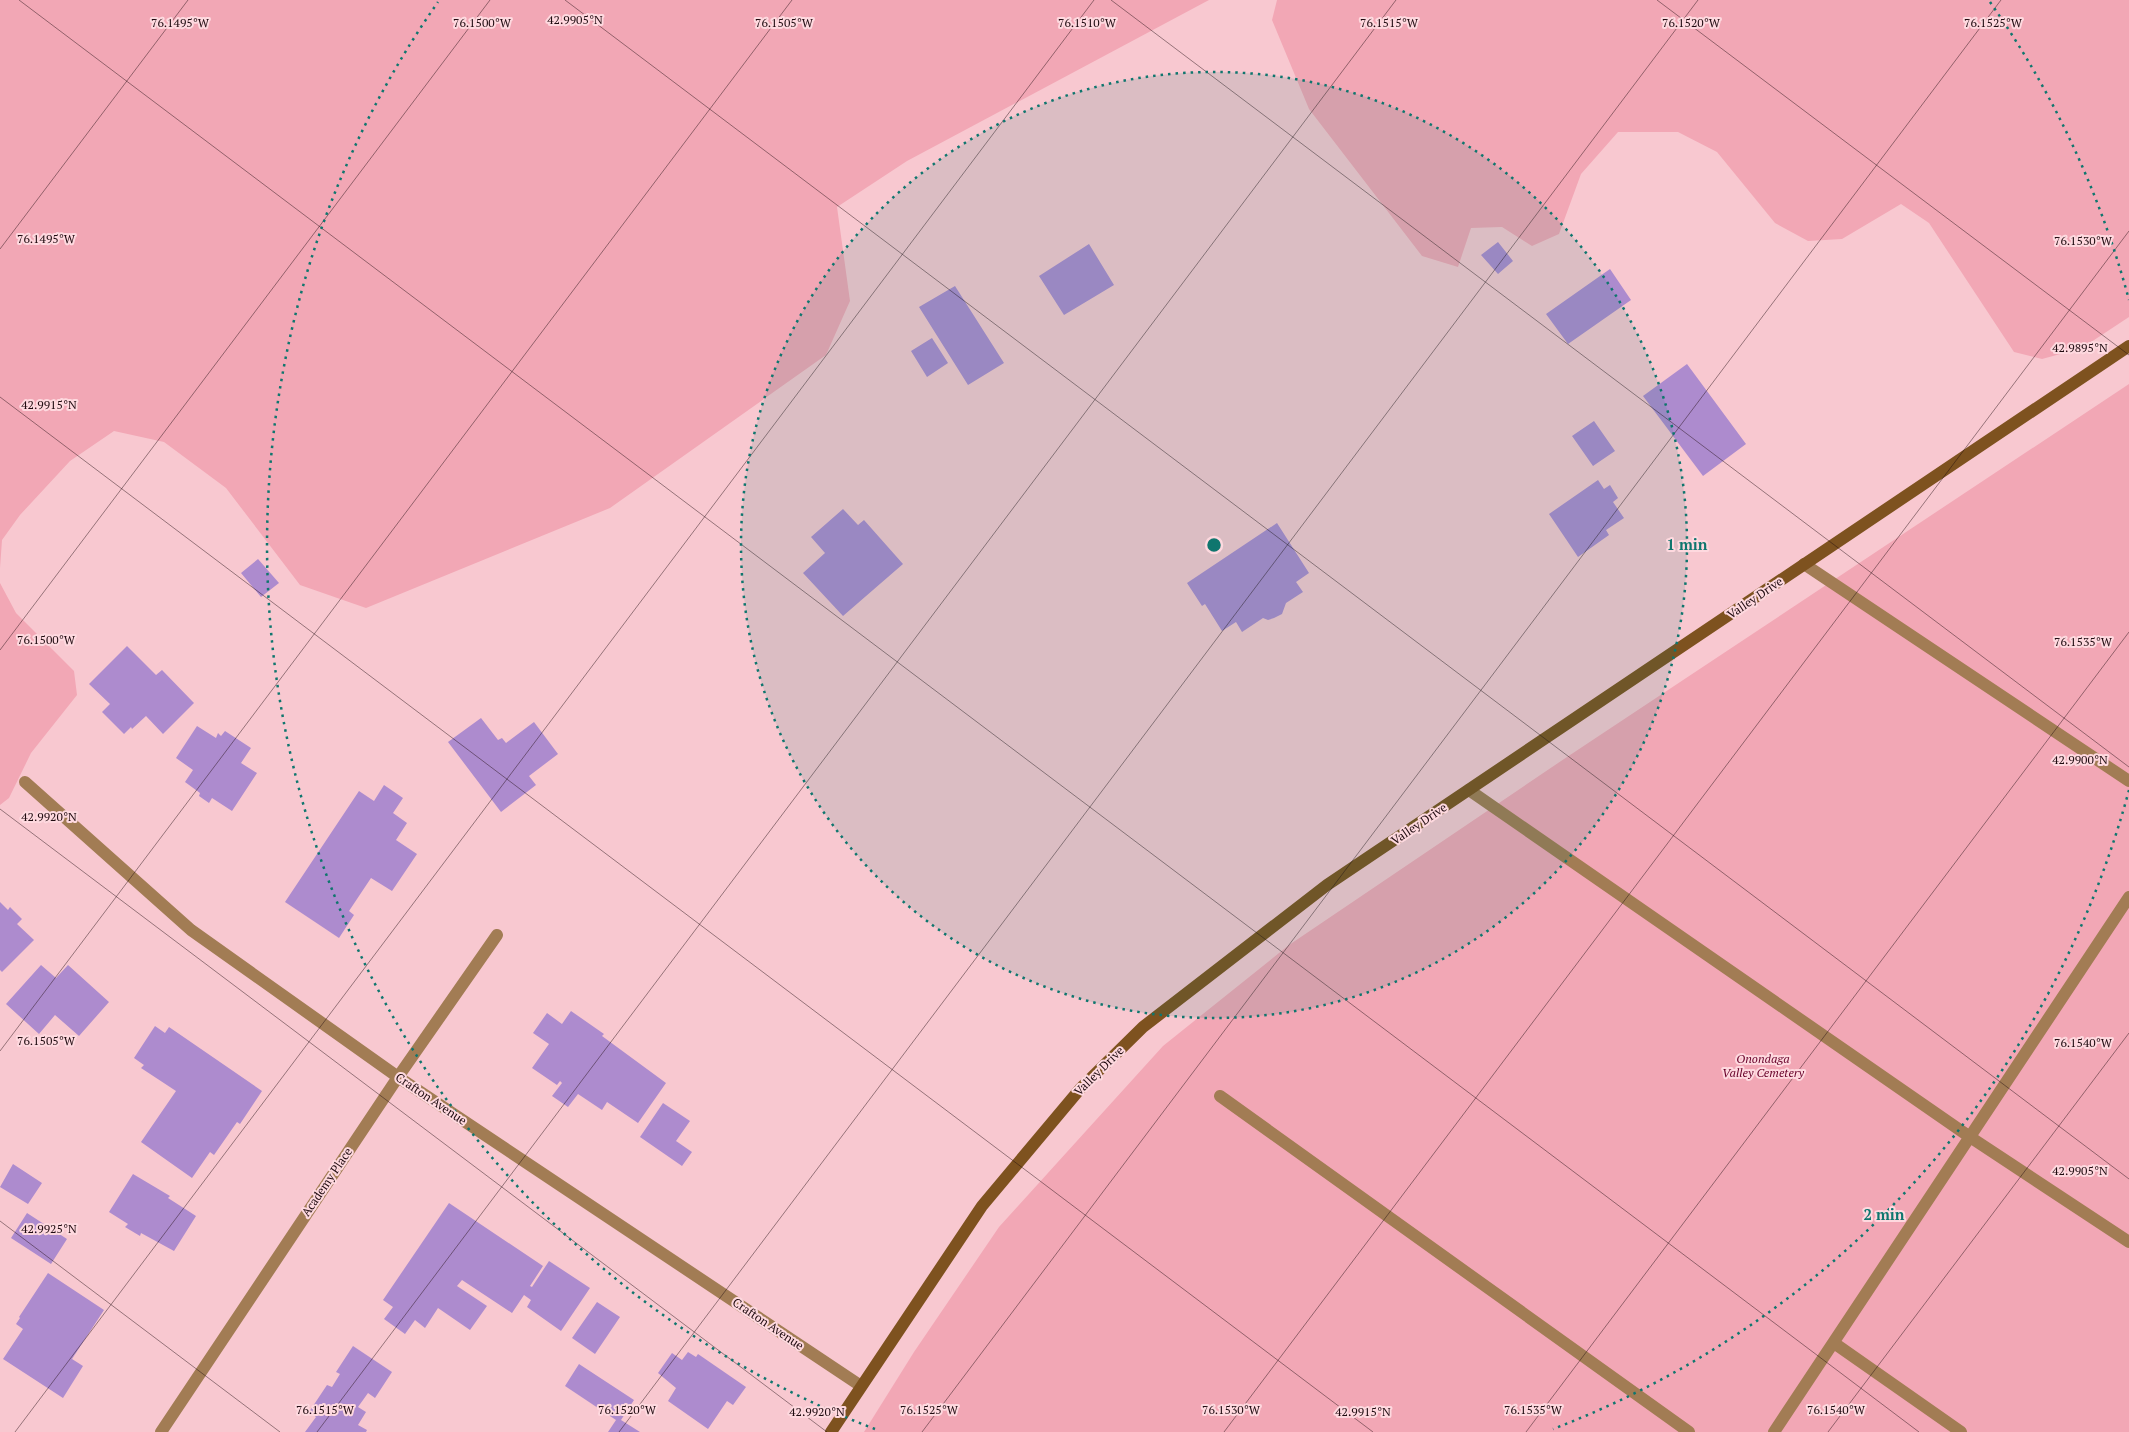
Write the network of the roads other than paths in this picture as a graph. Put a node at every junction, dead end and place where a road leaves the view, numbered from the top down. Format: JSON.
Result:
{"nodes":[{"id":1,"x":2129,"y":346,"type":"edge"},
{"id":2,"x":1804,"y":564,"type":"junction"},
{"id":3,"x":2129,"y":781,"type":"edge"},
{"id":4,"x":25,"y":782,"type":"dead end"},
{"id":5,"x":1469,"y":790,"type":"junction"},
{"id":6,"x":2129,"y":897,"type":"edge"},
{"id":7,"x":497,"y":935,"type":"dead end"},
{"id":8,"x":398,"y":1078,"type":"junction"},
{"id":9,"x":1220,"y":1096,"type":"dead end"},
{"id":10,"x":1970,"y":1137,"type":"junction"},
{"id":11,"x":2129,"y":1242,"type":"edge"},
{"id":12,"x":1834,"y":1344,"type":"junction"},
{"id":13,"x":861,"y":1386,"type":"junction"},
{"id":14,"x":161,"y":1432,"type":"edge"},
{"id":15,"x":831,"y":1432,"type":"edge"},
{"id":16,"x":1689,"y":1432,"type":"edge"},
{"id":17,"x":1774,"y":1432,"type":"edge"},
{"id":18,"x":1961,"y":1432,"type":"edge"}],
"edges":[{"from":1,"to":2,"type":"main road","name":"Valley Drive"},
{"from":2,"to":3,"type":"street"},
{"from":2,"to":5,"type":"main road","name":"Valley Drive"},
{"from":4,"to":8,"type":"street","name":"Crafton Avenue"},
{"from":5,"to":10,"type":"street"},
{"from":5,"to":13,"type":"main road","name":"Valley Drive"},
{"from":6,"to":10,"type":"street"},
{"from":7,"to":8,"type":"street","name":"Academy Place"},
{"from":8,"to":13,"type":"street","name":"Crafton Avenue"},
{"from":8,"to":14,"type":"street","name":"Academy Place"},
{"from":9,"to":16,"type":"street"},
{"from":10,"to":11,"type":"street"},
{"from":10,"to":12,"type":"street"},
{"from":12,"to":17,"type":"street"},
{"from":12,"to":18,"type":"street"},
{"from":13,"to":15,"type":"main road","name":"Valley Drive"}]}
